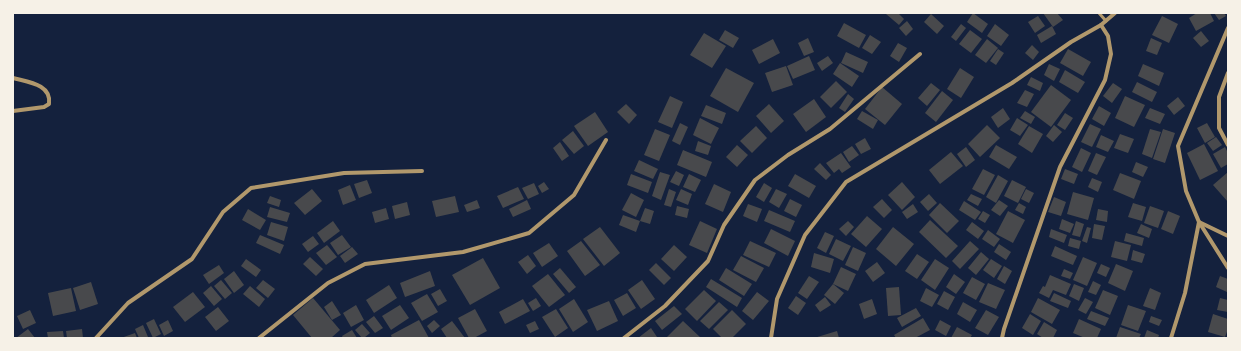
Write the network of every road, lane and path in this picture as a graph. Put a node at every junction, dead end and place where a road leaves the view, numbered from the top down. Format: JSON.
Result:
{"nodes":[{"id":1,"x":1099,"y":13,"type":"edge"},
{"id":2,"x":1115,"y":13,"type":"edge"},
{"id":3,"x":1106,"y":21,"type":"junction"},
{"id":4,"x":1101,"y":26,"type":"junction"},
{"id":5,"x":1228,"y":28,"type":"edge"},
{"id":6,"x":920,"y":54,"type":"dead end"},
{"id":7,"x":1228,"y":73,"type":"edge"},
{"id":8,"x":13,"y":78,"type":"edge"},
{"id":9,"x":13,"y":111,"type":"edge"},
{"id":10,"x":606,"y":140,"type":"dead end"},
{"id":11,"x":1228,"y":145,"type":"edge"},
{"id":12,"x":422,"y":171,"type":"dead end"},
{"id":13,"x":1199,"y":222,"type":"junction"},
{"id":14,"x":1228,"y":236,"type":"edge"},
{"id":15,"x":1228,"y":268,"type":"edge"},
{"id":16,"x":96,"y":338,"type":"edge"},
{"id":17,"x":259,"y":338,"type":"edge"},
{"id":18,"x":624,"y":338,"type":"edge"},
{"id":19,"x":771,"y":338,"type":"edge"},
{"id":20,"x":1002,"y":338,"type":"edge"},
{"id":21,"x":1171,"y":338,"type":"edge"}],
"edges":[{"from":1,"to":3,"type":"lane"},
{"from":2,"to":3,"type":"street"},
{"from":3,"to":4,"type":"street"},
{"from":4,"to":19,"type":"street"},
{"from":4,"to":20,"type":"street"},
{"from":5,"to":13,"type":"street"},
{"from":6,"to":18,"type":"street"},
{"from":7,"to":11,"type":"street"},
{"from":8,"to":9,"type":"street"},
{"from":10,"to":17,"type":"street"},
{"from":12,"to":16,"type":"street"},
{"from":13,"to":14,"type":"street"},
{"from":13,"to":15,"type":"street"},
{"from":13,"to":21,"type":"street"}]}
